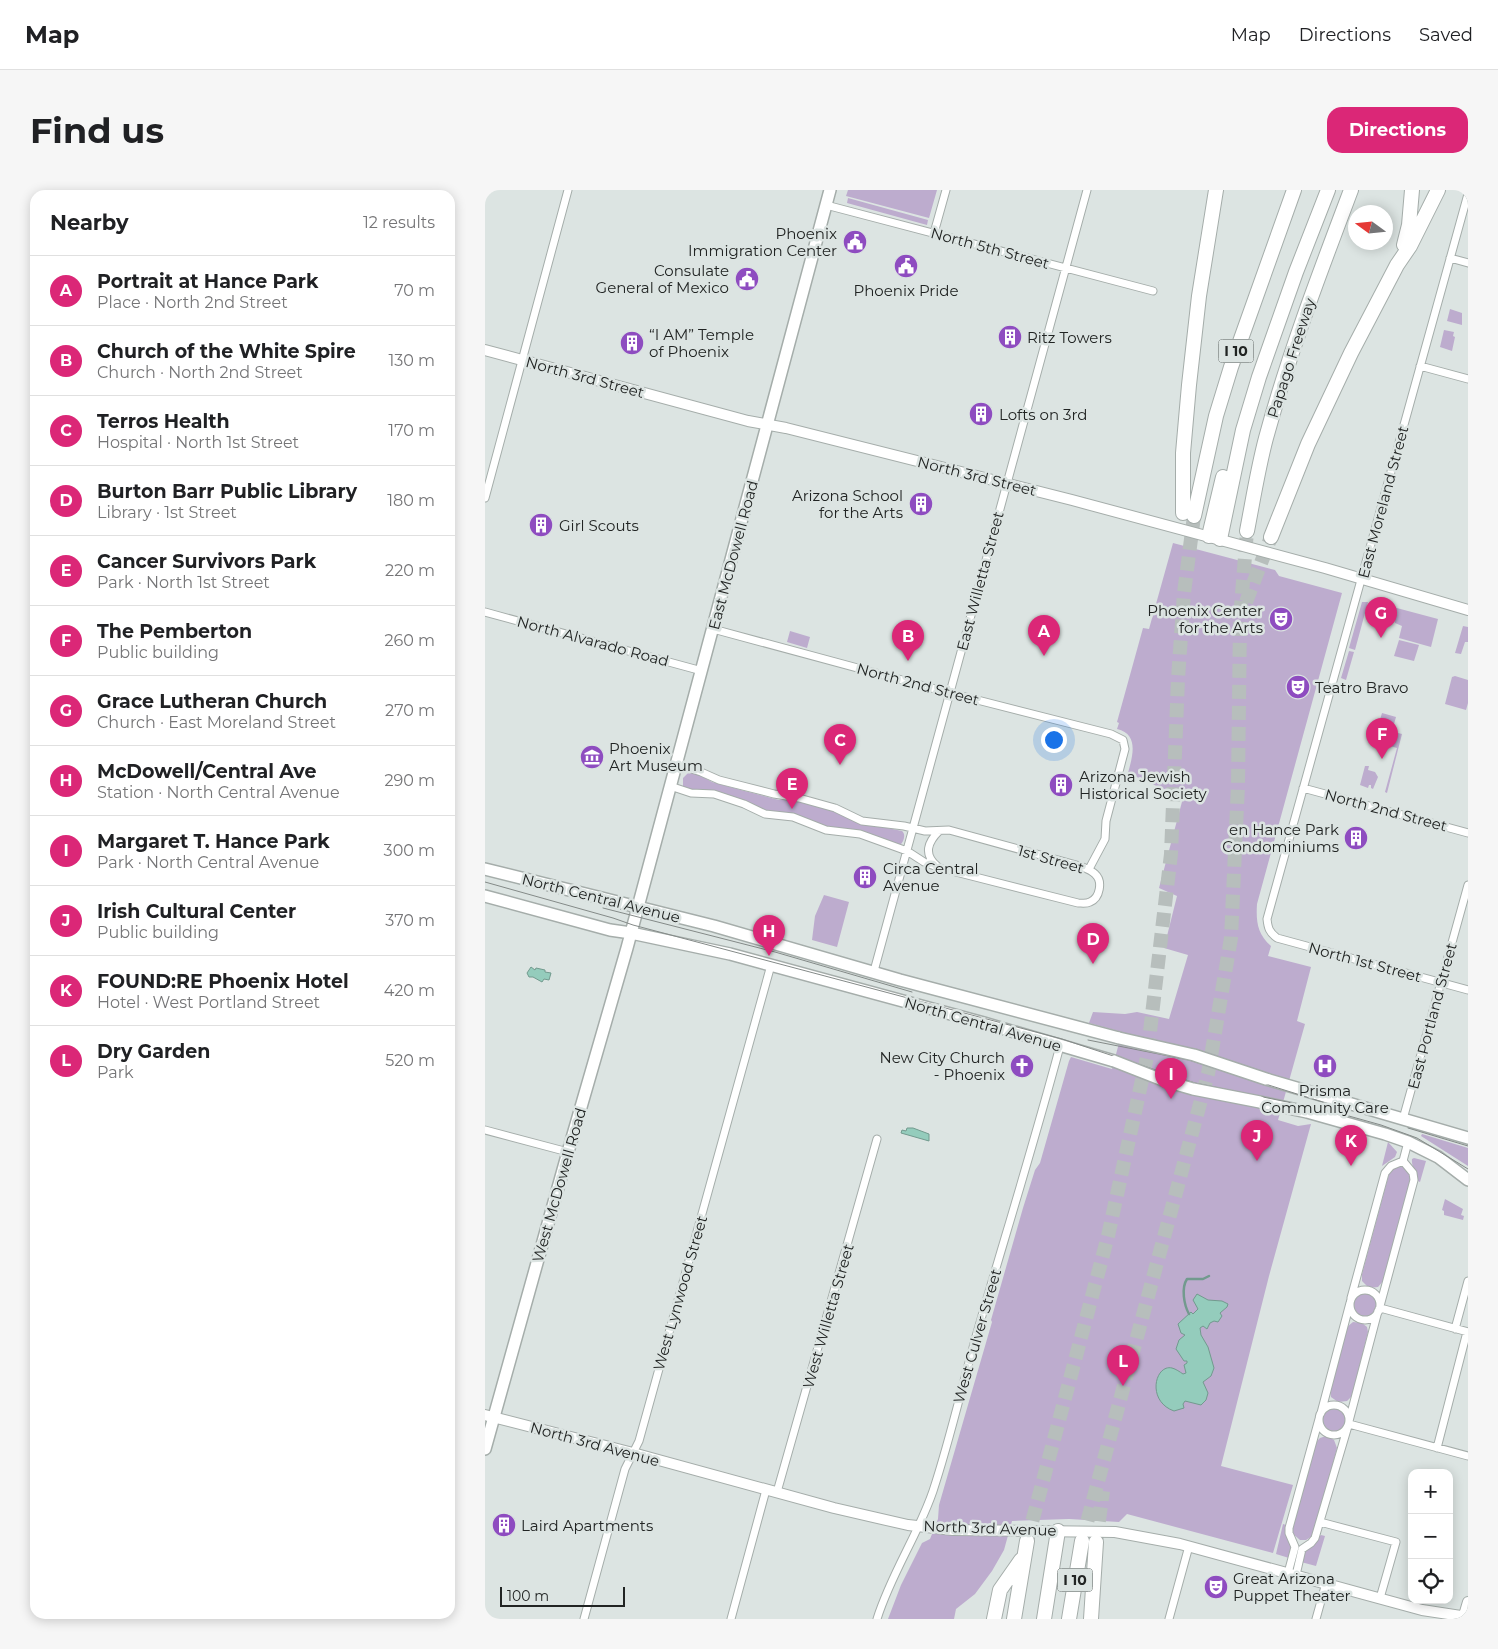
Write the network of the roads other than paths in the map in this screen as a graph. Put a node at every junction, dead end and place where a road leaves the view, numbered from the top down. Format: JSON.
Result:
{"nodes":[{"id":1,"x":568,"y":190,"type":"edge"},
{"id":2,"x":830,"y":190,"type":"edge"},
{"id":3,"x":946,"y":190,"type":"edge"},
{"id":4,"x":1087,"y":190,"type":"edge"},
{"id":5,"x":1218,"y":190,"type":"edge"},
{"id":6,"x":1294,"y":190,"type":"edge"},
{"id":7,"x":1319,"y":190,"type":"edge"},
{"id":8,"x":1328,"y":190,"type":"edge"},
{"id":9,"x":1351,"y":190,"type":"edge"},
{"id":10,"x":1412,"y":190,"type":"edge"},
{"id":11,"x":1438,"y":190,"type":"edge"},
{"id":12,"x":1468,"y":194,"type":"edge"},
{"id":13,"x":827,"y":205,"type":"junction"},
{"id":14,"x":935,"y":233,"type":"junction"},
{"id":15,"x":1450,"y":258,"type":"junction"},
{"id":16,"x":1468,"y":263,"type":"edge"},
{"id":17,"x":1397,"y":265,"type":"junction"},
{"id":18,"x":1066,"y":269,"type":"junction"},
{"id":19,"x":1153,"y":291,"type":"dead end"},
{"id":20,"x":485,"y":350,"type":"edge"},
{"id":21,"x":523,"y":360,"type":"junction"},
{"id":22,"x":1420,"y":366,"type":"junction"},
{"id":23,"x":1468,"y":379,"type":"edge"},
{"id":24,"x":769,"y":424,"type":"junction"},
{"id":25,"x":1007,"y":483,"type":"junction"},
{"id":26,"x":485,"y":498,"type":"edge"},
{"id":27,"x":1247,"y":531,"type":"tunnel mouth"},
{"id":28,"x":1271,"y":537,"type":"tunnel mouth"},
{"id":29,"x":1214,"y":538,"type":"junction"},
{"id":30,"x":1362,"y":579,"type":"junction"},
{"id":31,"x":1468,"y":610,"type":"edge"},
{"id":32,"x":485,"y":612,"type":"edge"},
{"id":33,"x":713,"y":629,"type":"junction"},
{"id":34,"x":702,"y":670,"type":"junction"},
{"id":35,"x":949,"y":693,"type":"junction"},
{"id":36,"x":676,"y":764,"type":"junction"},
{"id":37,"x":671,"y":786,"type":"junction"},
{"id":38,"x":1303,"y":788,"type":"junction"},
{"id":39,"x":913,"y":828,"type":"junction"},
{"id":40,"x":939,"y":831,"type":"junction"},
{"id":41,"x":1468,"y":833,"type":"edge"},
{"id":42,"x":907,"y":851,"type":"junction"},
{"id":43,"x":940,"y":868,"type":"junction"},
{"id":44,"x":485,"y":869,"type":"edge"},
{"id":45,"x":1089,"y":869,"type":"junction"},
{"id":46,"x":1468,"y":885,"type":"edge"},
{"id":47,"x":485,"y":896,"type":"edge"},
{"id":48,"x":638,"y":907,"type":"junction"},
{"id":49,"x":635,"y":921,"type":"joint"},
{"id":50,"x":1267,"y":927,"type":"joint"},
{"id":51,"x":631,"y":933,"type":"junction"},
{"id":52,"x":771,"y":966,"type":"junction"},
{"id":53,"x":874,"y":971,"type":"junction"},
{"id":54,"x":1441,"y":983,"type":"junction"},
{"id":55,"x":1468,"y":990,"type":"edge"},
{"id":56,"x":1060,"y":1046,"type":"junction"},
{"id":57,"x":1403,"y":1119,"type":"junction"},
{"id":58,"x":485,"y":1130,"type":"edge"},
{"id":59,"x":1468,"y":1138,"type":"edge"},
{"id":60,"x":877,"y":1139,"type":"dead end"},
{"id":61,"x":1408,"y":1142,"type":"junction"},
{"id":62,"x":568,"y":1152,"type":"junction"},
{"id":63,"x":1403,"y":1160,"type":"junction"},
{"id":64,"x":1468,"y":1180,"type":"edge"},
{"id":65,"x":1468,"y":1281,"type":"edge"},
{"id":66,"x":1350,"y":1301,"type":"junction"},
{"id":67,"x":1379,"y":1309,"type":"junction"},
{"id":68,"x":1455,"y":1329,"type":"junction"},
{"id":69,"x":1467,"y":1332,"type":"edge"},
{"id":70,"x":489,"y":1416,"type":"edge"},
{"id":71,"x":1320,"y":1416,"type":"junction"},
{"id":72,"x":1349,"y":1424,"type":"junction"},
{"id":73,"x":1437,"y":1448,"type":"junction"},
{"id":74,"x":485,"y":1449,"type":"edge"},
{"id":75,"x":633,"y":1453,"type":"junction"},
{"id":76,"x":1468,"y":1456,"type":"edge"},
{"id":77,"x":766,"y":1490,"type":"junction"},
{"id":78,"x":777,"y":1492,"type":"junction"},
{"id":79,"x":1320,"y":1522,"type":"junction"},
{"id":80,"x":918,"y":1526,"type":"junction"},
{"id":81,"x":1057,"y":1537,"type":"junction"},
{"id":82,"x":1082,"y":1541,"type":"tunnel mouth"},
{"id":83,"x":1096,"y":1542,"type":"tunnel mouth"},
{"id":84,"x":1189,"y":1546,"type":"junction"},
{"id":85,"x":1299,"y":1548,"type":"junction"},
{"id":86,"x":1292,"y":1574,"type":"junction"},
{"id":87,"x":1326,"y":1583,"type":"junction"},
{"id":88,"x":1380,"y":1598,"type":"junction"},
{"id":89,"x":1468,"y":1602,"type":"edge"},
{"id":90,"x":1465,"y":1617,"type":"edge"},
{"id":91,"x":584,"y":1619,"type":"edge"},
{"id":92,"x":731,"y":1619,"type":"edge"},
{"id":93,"x":877,"y":1619,"type":"edge"},
{"id":94,"x":994,"y":1619,"type":"edge"},
{"id":95,"x":1014,"y":1619,"type":"edge"},
{"id":96,"x":1044,"y":1619,"type":"edge"},
{"id":97,"x":1069,"y":1619,"type":"edge"},
{"id":98,"x":1091,"y":1619,"type":"edge"},
{"id":99,"x":1169,"y":1619,"type":"edge"},
{"id":100,"x":1316,"y":1619,"type":"edge"}],
"edges":[{"from":1,"to":21,"type":"street"},
{"from":2,"to":13,"type":"main road","name":"East McDowell Road"},
{"from":3,"to":14,"type":"street"},
{"from":4,"to":18,"type":"street","name":"East Willetta Street"},
{"from":5,"to":6,"type":"highway","number":"I 10"},
{"from":7,"to":29,"type":"highway"},
{"from":8,"to":29,"type":"highway"},
{"from":9,"to":27,"type":"highway","name":"Papago Freeway"},
{"from":10,"to":17,"type":"highway"},
{"from":11,"to":17,"type":"highway"},
{"from":12,"to":15,"type":"street","name":"East Moreland Street"},
{"from":13,"to":14,"type":"street","name":"North 5th Street"},
{"from":13,"to":24,"type":"main road","name":"East McDowell Road"},
{"from":14,"to":18,"type":"street","name":"North 5th Street"},
{"from":15,"to":16,"type":"street"},
{"from":15,"to":22,"type":"street","name":"East Moreland Street"},
{"from":17,"to":28,"type":"highway"},
{"from":18,"to":19,"type":"street","name":"North 5th Street"},
{"from":18,"to":25,"type":"street","name":"East Willetta Street"},
{"from":20,"to":21,"type":"street","name":"North 3rd Street"},
{"from":21,"to":24,"type":"street","name":"North 3rd Street"},
{"from":21,"to":26,"type":"street"},
{"from":22,"to":23,"type":"street"},
{"from":22,"to":30,"type":"street","name":"East Moreland Street"},
{"from":24,"to":25,"type":"street","name":"North 3rd Street"},
{"from":24,"to":33,"type":"main road","name":"East McDowell Road"},
{"from":25,"to":29,"type":"street","name":"North 3rd Street"},
{"from":25,"to":35,"type":"street","name":"East Willetta Street"},
{"from":29,"to":30,"type":"street","name":"North 3rd Street"},
{"from":30,"to":31,"type":"street","name":"North 3rd Street"},
{"from":30,"to":38,"type":"street","name":"East Moreland Street"},
{"from":32,"to":34,"type":"street","name":"North Alvarado Road"},
{"from":33,"to":34,"type":"main road","name":"East McDowell Road"},
{"from":33,"to":35,"type":"street","name":"North 2nd Street"},
{"from":34,"to":36,"type":"main road","name":"East McDowell Road"},
{"from":35,"to":39,"type":"street","name":"East Willetta Street"},
{"from":35,"to":45,"type":"street","name":"North 2nd Street"},
{"from":36,"to":37,"type":"main road","name":"East McDowell Road"},
{"from":36,"to":39,"type":"street"},
{"from":37,"to":42,"type":"street"},
{"from":37,"to":48,"type":"main road","name":"East McDowell Road"},
{"from":38,"to":41,"type":"street","name":"North 2nd Street"},
{"from":38,"to":50,"type":"street","name":"East Moreland Street"},
{"from":39,"to":40,"type":"street","name":"1st Street"},
{"from":39,"to":42,"type":"street","name":"East Willetta Street"},
{"from":40,"to":43,"type":"street"},
{"from":40,"to":45,"type":"street","name":"1st Street"},
{"from":42,"to":43,"type":"street","name":"1st Street"},
{"from":42,"to":53,"type":"street","name":"East Willetta Street"},
{"from":43,"to":45,"type":"street","name":"1st Street"},
{"from":44,"to":48,"type":"main road","name":"North Central Avenue"},
{"from":46,"to":54,"type":"street","name":"East Portland Street"},
{"from":47,"to":51,"type":"main road","name":"North Central Avenue"},
{"from":48,"to":49,"type":"main road","name":"East McDowell Road"},
{"from":48,"to":53,"type":"main road","name":"North Central Avenue"},
{"from":49,"to":51,"type":"main road","name":"West McDowell Road"},
{"from":50,"to":54,"type":"street","name":"North 1st Street"},
{"from":51,"to":52,"type":"main road","name":"North Central Avenue"},
{"from":51,"to":62,"type":"main road","name":"West McDowell Road"},
{"from":52,"to":56,"type":"main road","name":"North Central Avenue"},
{"from":52,"to":75,"type":"street","name":"West Lynwood Street"},
{"from":53,"to":57,"type":"main road","name":"North Central Avenue","bridge":true},
{"from":54,"to":55,"type":"street","name":"North 1st Street"},
{"from":54,"to":57,"type":"street","name":"East Portland Street"},
{"from":56,"to":61,"type":"main road","name":"North Central Avenue","bridge":true},
{"from":56,"to":80,"type":"street","name":"West Culver Street"},
{"from":57,"to":59,"type":"main road","name":"North Central Avenue"},
{"from":58,"to":62,"type":"street"},
{"from":60,"to":78,"type":"street","name":"West Willetta Street"},
{"from":61,"to":63,"type":"street"},
{"from":61,"to":64,"type":"main road","name":"North Central Avenue"},
{"from":62,"to":70,"type":"main road","name":"West McDowell Road"},
{"from":63,"to":66,"type":"street"},
{"from":63,"to":67,"type":"street"},
{"from":65,"to":68,"type":"street"},
{"from":66,"to":67,"type":"street"},
{"from":66,"to":67,"type":"street"},
{"from":66,"to":71,"type":"street"},
{"from":67,"to":68,"type":"street"},
{"from":67,"to":72,"type":"street"},
{"from":68,"to":69,"type":"street"},
{"from":69,"to":73,"type":"street"},
{"from":70,"to":74,"type":"main road","name":"West McDowell Road"},
{"from":70,"to":75,"type":"street","name":"North 3rd Avenue"},
{"from":71,"to":72,"type":"street"},
{"from":71,"to":72,"type":"street"},
{"from":71,"to":85,"type":"street"},
{"from":72,"to":73,"type":"street"},
{"from":72,"to":79,"type":"street"},
{"from":73,"to":76,"type":"street"},
{"from":75,"to":77,"type":"street","name":"North 3rd Avenue"},
{"from":75,"to":91,"type":"street","name":"West Lynwood Street"},
{"from":77,"to":78,"type":"street","name":"North 3rd Avenue"},
{"from":77,"to":92,"type":"street"},
{"from":78,"to":80,"type":"street","name":"North 3rd Avenue"},
{"from":79,"to":85,"type":"street"},
{"from":79,"to":88,"type":"street"},
{"from":80,"to":81,"type":"street","name":"North 3rd Avenue"},
{"from":80,"to":93,"type":"street","name":"West Culver Street"},
{"from":81,"to":84,"type":"street","name":"North 3rd Avenue"},
{"from":81,"to":96,"type":"highway"},
{"from":82,"to":97,"type":"highway","number":"I 10"},
{"from":83,"to":98,"type":"highway"},
{"from":84,"to":86,"type":"street","name":"North 3rd Avenue"},
{"from":84,"to":99,"type":"street"},
{"from":85,"to":86,"type":"street"},
{"from":86,"to":87,"type":"street","name":"North 3rd Avenue"},
{"from":87,"to":88,"type":"street","name":"North 3rd Avenue"},
{"from":87,"to":100,"type":"street"},
{"from":88,"to":90,"type":"street","name":"North 3rd Avenue"},
{"from":89,"to":90,"type":"street"},
{"from":94,"to":95,"type":"highway"}]}
